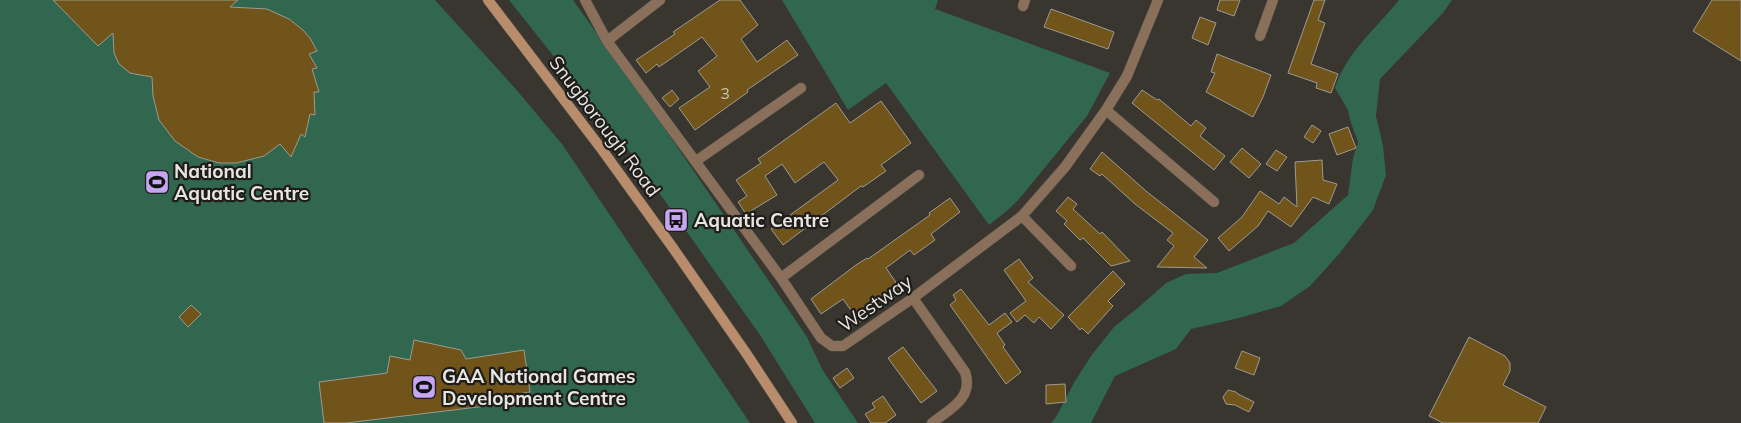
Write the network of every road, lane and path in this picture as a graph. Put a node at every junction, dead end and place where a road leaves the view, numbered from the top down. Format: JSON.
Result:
{"nodes":[{"id":1,"x":488,"y":0,"type":"edge"},
{"id":2,"x":585,"y":0,"type":"edge"},
{"id":3,"x":660,"y":0,"type":"edge"},
{"id":4,"x":1158,"y":0,"type":"edge"},
{"id":5,"x":1272,"y":0,"type":"edge"},
{"id":6,"x":1260,"y":36,"type":"dead end"},
{"id":7,"x":607,"y":41,"type":"junction"},
{"id":8,"x":801,"y":88,"type":"dead end"},
{"id":9,"x":1106,"y":110,"type":"junction"},
{"id":10,"x":696,"y":162,"type":"junction"},
{"id":11,"x":919,"y":175,"type":"dead end"},
{"id":12,"x":1214,"y":202,"type":"dead end"},
{"id":13,"x":1022,"y":216,"type":"junction"},
{"id":14,"x":1071,"y":266,"type":"dead end"},
{"id":15,"x":781,"y":278,"type":"junction"},
{"id":16,"x":913,"y":298,"type":"junction"},
{"id":17,"x":792,"y":423,"type":"edge"},
{"id":18,"x":932,"y":423,"type":"edge"}],
"edges":[{"from":1,"to":17,"type":"main road","name":"Snugborough Road"},
{"from":2,"to":7,"type":"street","name":"Westway"},
{"from":3,"to":7,"type":"street"},
{"from":4,"to":9,"type":"street","name":"Westway"},
{"from":5,"to":6,"type":"street"},
{"from":7,"to":10,"type":"street","name":"Westway"},
{"from":8,"to":10,"type":"street"},
{"from":9,"to":12,"type":"street"},
{"from":9,"to":13,"type":"street","name":"Westway"},
{"from":10,"to":15,"type":"street","name":"Westway"},
{"from":11,"to":15,"type":"street"},
{"from":13,"to":14,"type":"street"},
{"from":13,"to":16,"type":"street","name":"Westway"},
{"from":15,"to":16,"type":"street","name":"Westway"},
{"from":16,"to":18,"type":"street"}]}
